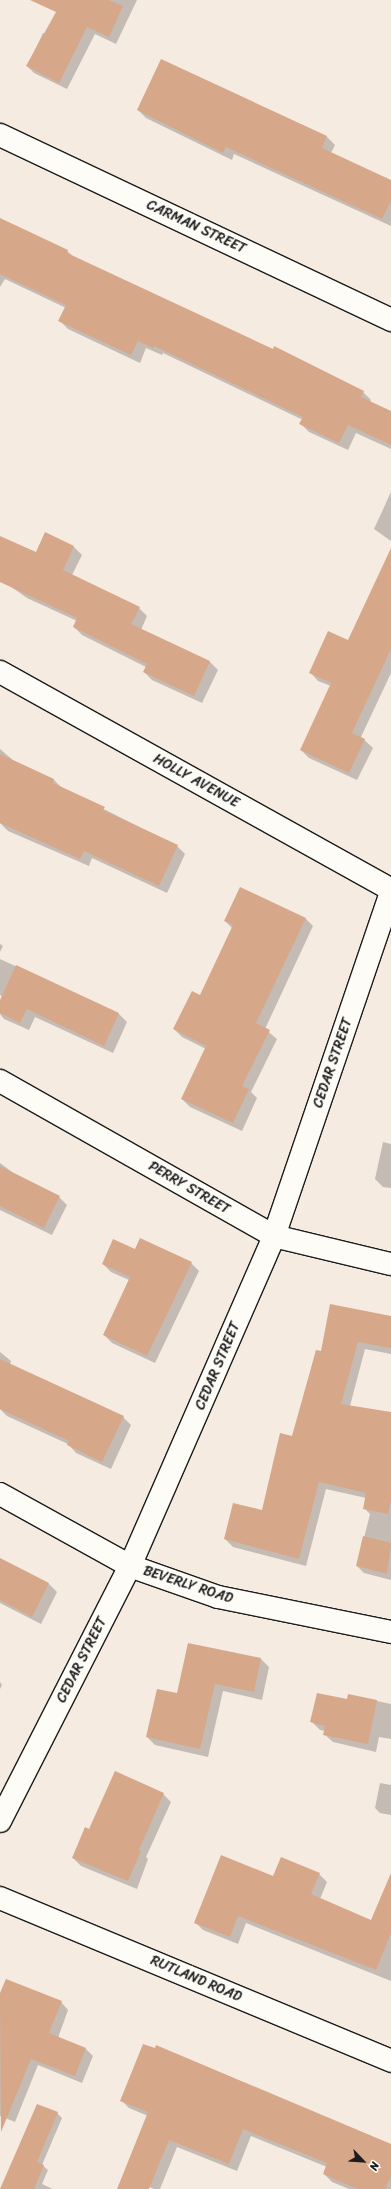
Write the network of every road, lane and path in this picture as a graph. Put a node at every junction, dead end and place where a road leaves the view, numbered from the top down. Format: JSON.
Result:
{"nodes":[{"id":1,"x":0,"y":135,"type":"edge"},
{"id":2,"x":391,"y":320,"type":"edge"},
{"id":3,"x":0,"y":672,"type":"edge"},
{"id":4,"x":391,"y":891,"type":"edge"},
{"id":5,"x":0,"y":1081,"type":"edge"},
{"id":6,"x":274,"y":1236,"type":"junction"},
{"id":7,"x":391,"y":1264,"type":"edge"},
{"id":8,"x":0,"y":1494,"type":"edge"},
{"id":9,"x":130,"y":1566,"type":"junction"},
{"id":10,"x":391,"y":1632,"type":"edge"},
{"id":11,"x":0,"y":1821,"type":"edge"},
{"id":12,"x":0,"y":1898,"type":"edge"},
{"id":13,"x":391,"y":2061,"type":"edge"}],
"edges":[{"from":1,"to":2,"type":"street","name":"CARMAN STREET"},
{"from":3,"to":4,"type":"street","name":"HOLLY AVENUE"},
{"from":4,"to":6,"type":"street","name":"CEDAR STREET"},
{"from":5,"to":6,"type":"street","name":"PERRY STREET"},
{"from":6,"to":7,"type":"street","name":"PERRY STREET"},
{"from":6,"to":9,"type":"street","name":"CEDAR STREET"},
{"from":8,"to":9,"type":"street","name":"BEVERLY ROAD"},
{"from":9,"to":10,"type":"street","name":"BEVERLY ROAD"},
{"from":9,"to":11,"type":"street","name":"CEDAR STREET"},
{"from":12,"to":13,"type":"street","name":"RUTLAND ROAD"}]}
